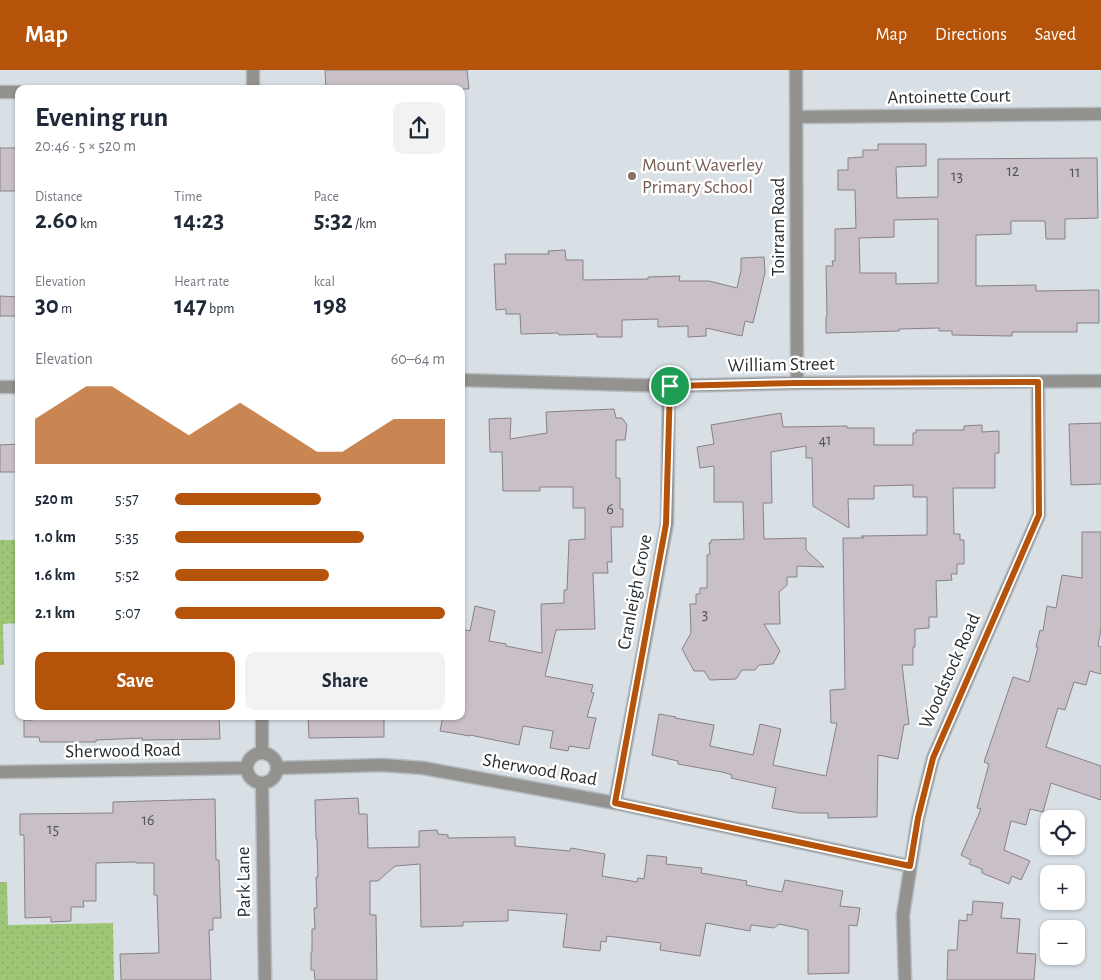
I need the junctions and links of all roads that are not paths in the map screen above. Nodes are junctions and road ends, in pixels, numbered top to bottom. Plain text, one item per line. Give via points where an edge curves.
1 (253, 70) edge
2 (796, 70) edge
3 (253, 85) edge
4 (0, 92) edge
5 (15, 92) edge
6 (1101, 114) edge
7 (797, 117) junction
8 (465, 380) edge
9 (1101, 381) edge
10 (1038, 382) junction
11 (797, 383) junction
12 (670, 386) junction
13 (0, 387) edge
14 (15, 387) edge
15 (262, 720) edge
16 (262, 752) junction
17 (246, 768) junction
18 (277, 768) junction
19 (0, 772) edge
20 (262, 784) junction
21 (615, 803) junction
22 (910, 866) junction
23 (265, 980) edge
24 (905, 980) edge

1 - 3 street
2 - 7 street, Toirram Road
4 - 5 street
6 - 7 street, Antoinette Court
7 - 11 street, Toirram Road
8 - 12 street, William Street
9 - 10 street, William Street
10 - 11 street, William Street
10 - 22 street, Woodstock Road via 1039,515 933,758
11 - 12 street, William Street
12 - 21 street, Cranleigh Grove via 666,524
13 - 14 street
15 - 16 street
16 - 17 street via 250,757
16 - 18 street via 273,757
17 - 19 street, Sherwood Road
17 - 20 street via 250,779
18 - 20 street via 273,779
18 - 21 street, Sherwood Road via 382,765 423,768
20 - 23 street, Park Lane
21 - 22 street, Sherwood Road
22 - 24 street, Woodstock Road via 903,915

